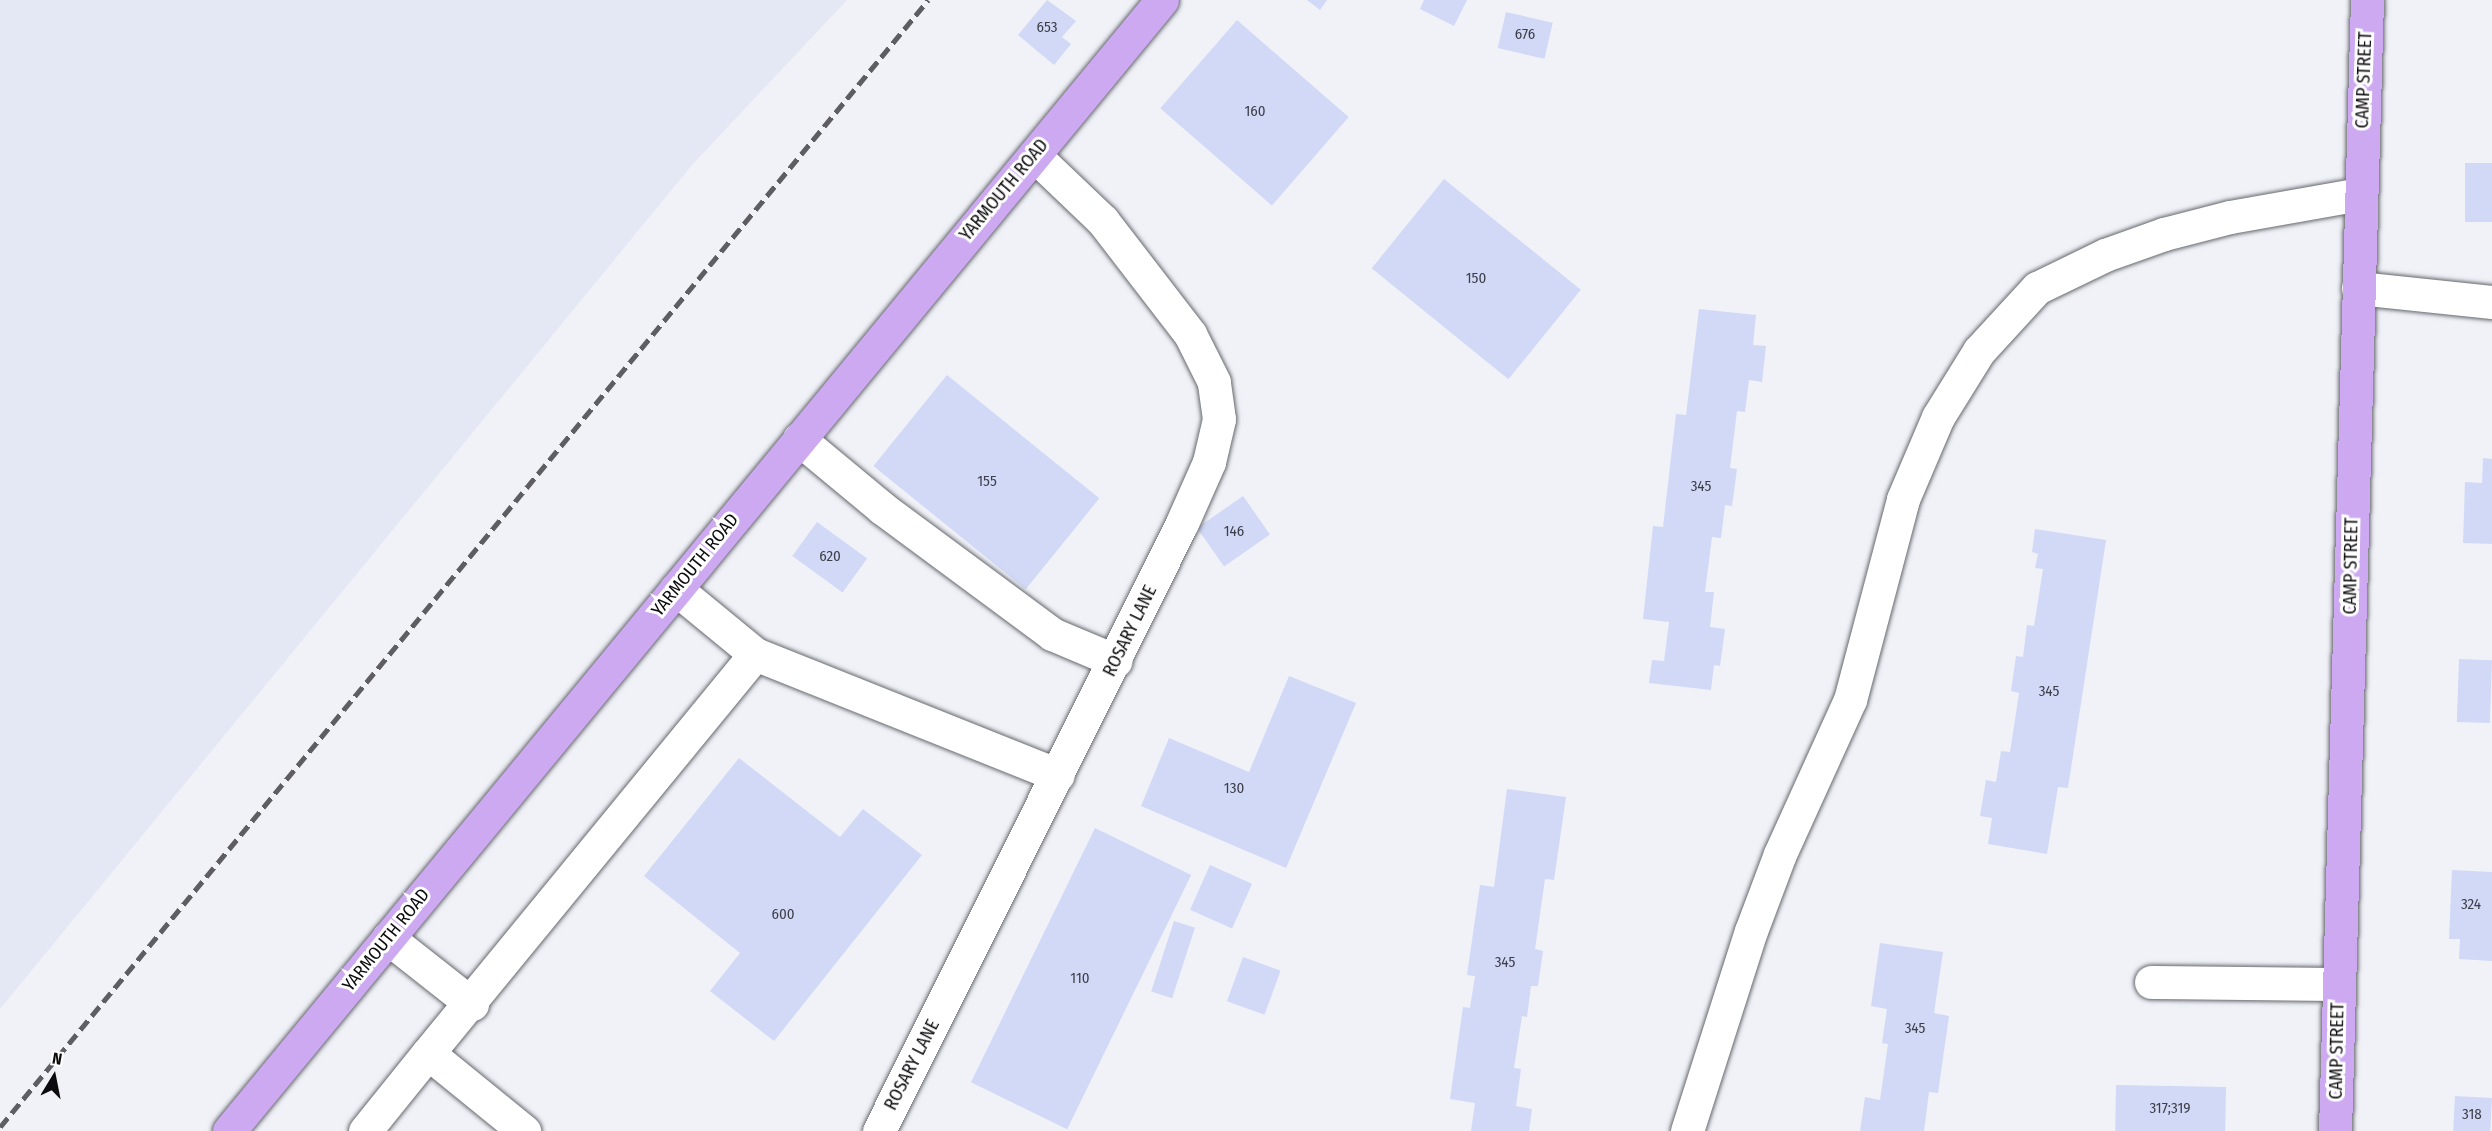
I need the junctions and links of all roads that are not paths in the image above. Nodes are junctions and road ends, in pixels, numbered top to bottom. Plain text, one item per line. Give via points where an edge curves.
1 (1162, 0) edge
2 (2367, 0) edge
3 (1034, 155) junction
4 (2360, 194) junction
5 (2358, 288) junction
6 (2492, 302) edge
7 (799, 440) junction
8 (676, 589) junction
9 (755, 654) junction
10 (1116, 661) junction
11 (1058, 776) junction
12 (388, 938) junction
13 (2151, 982) dead end
14 (2338, 984) junction
15 (472, 1004) junction
16 (428, 1053) junction
17 (888, 1128) edge
18 (229, 1131) edge
19 (365, 1131) edge
20 (524, 1131) edge
21 (1687, 1131) edge
22 (2335, 1131) edge

1 - 3 main road, YARMOUTH ROAD
2 - 4 main road, CAMP STREET
3 - 7 main road, YARMOUTH ROAD
3 - 10 street, ROSARY LANE via 1102,221 1190,334 1214,382 1219,419 1209,462
4 - 5 main road, CAMP STREET
4 - 21 street via 2230,217 2164,234 2106,255 2037,288 1979,351 1938,417 1902,499 1850,700 1764,898
5 - 6 street
5 - 14 main road, CAMP STREET
7 - 8 main road, YARMOUTH ROAD
7 - 10 street via 882,508 1052,634
8 - 9 street
8 - 12 main road, YARMOUTH ROAD
9 - 11 street
9 - 15 street
10 - 11 street, ROSARY LANE
11 - 17 street, ROSARY LANE
12 - 15 street
12 - 18 main road, YARMOUTH ROAD
13 - 14 street
14 - 22 main road, CAMP STREET
15 - 16 street
16 - 19 street
16 - 20 street

